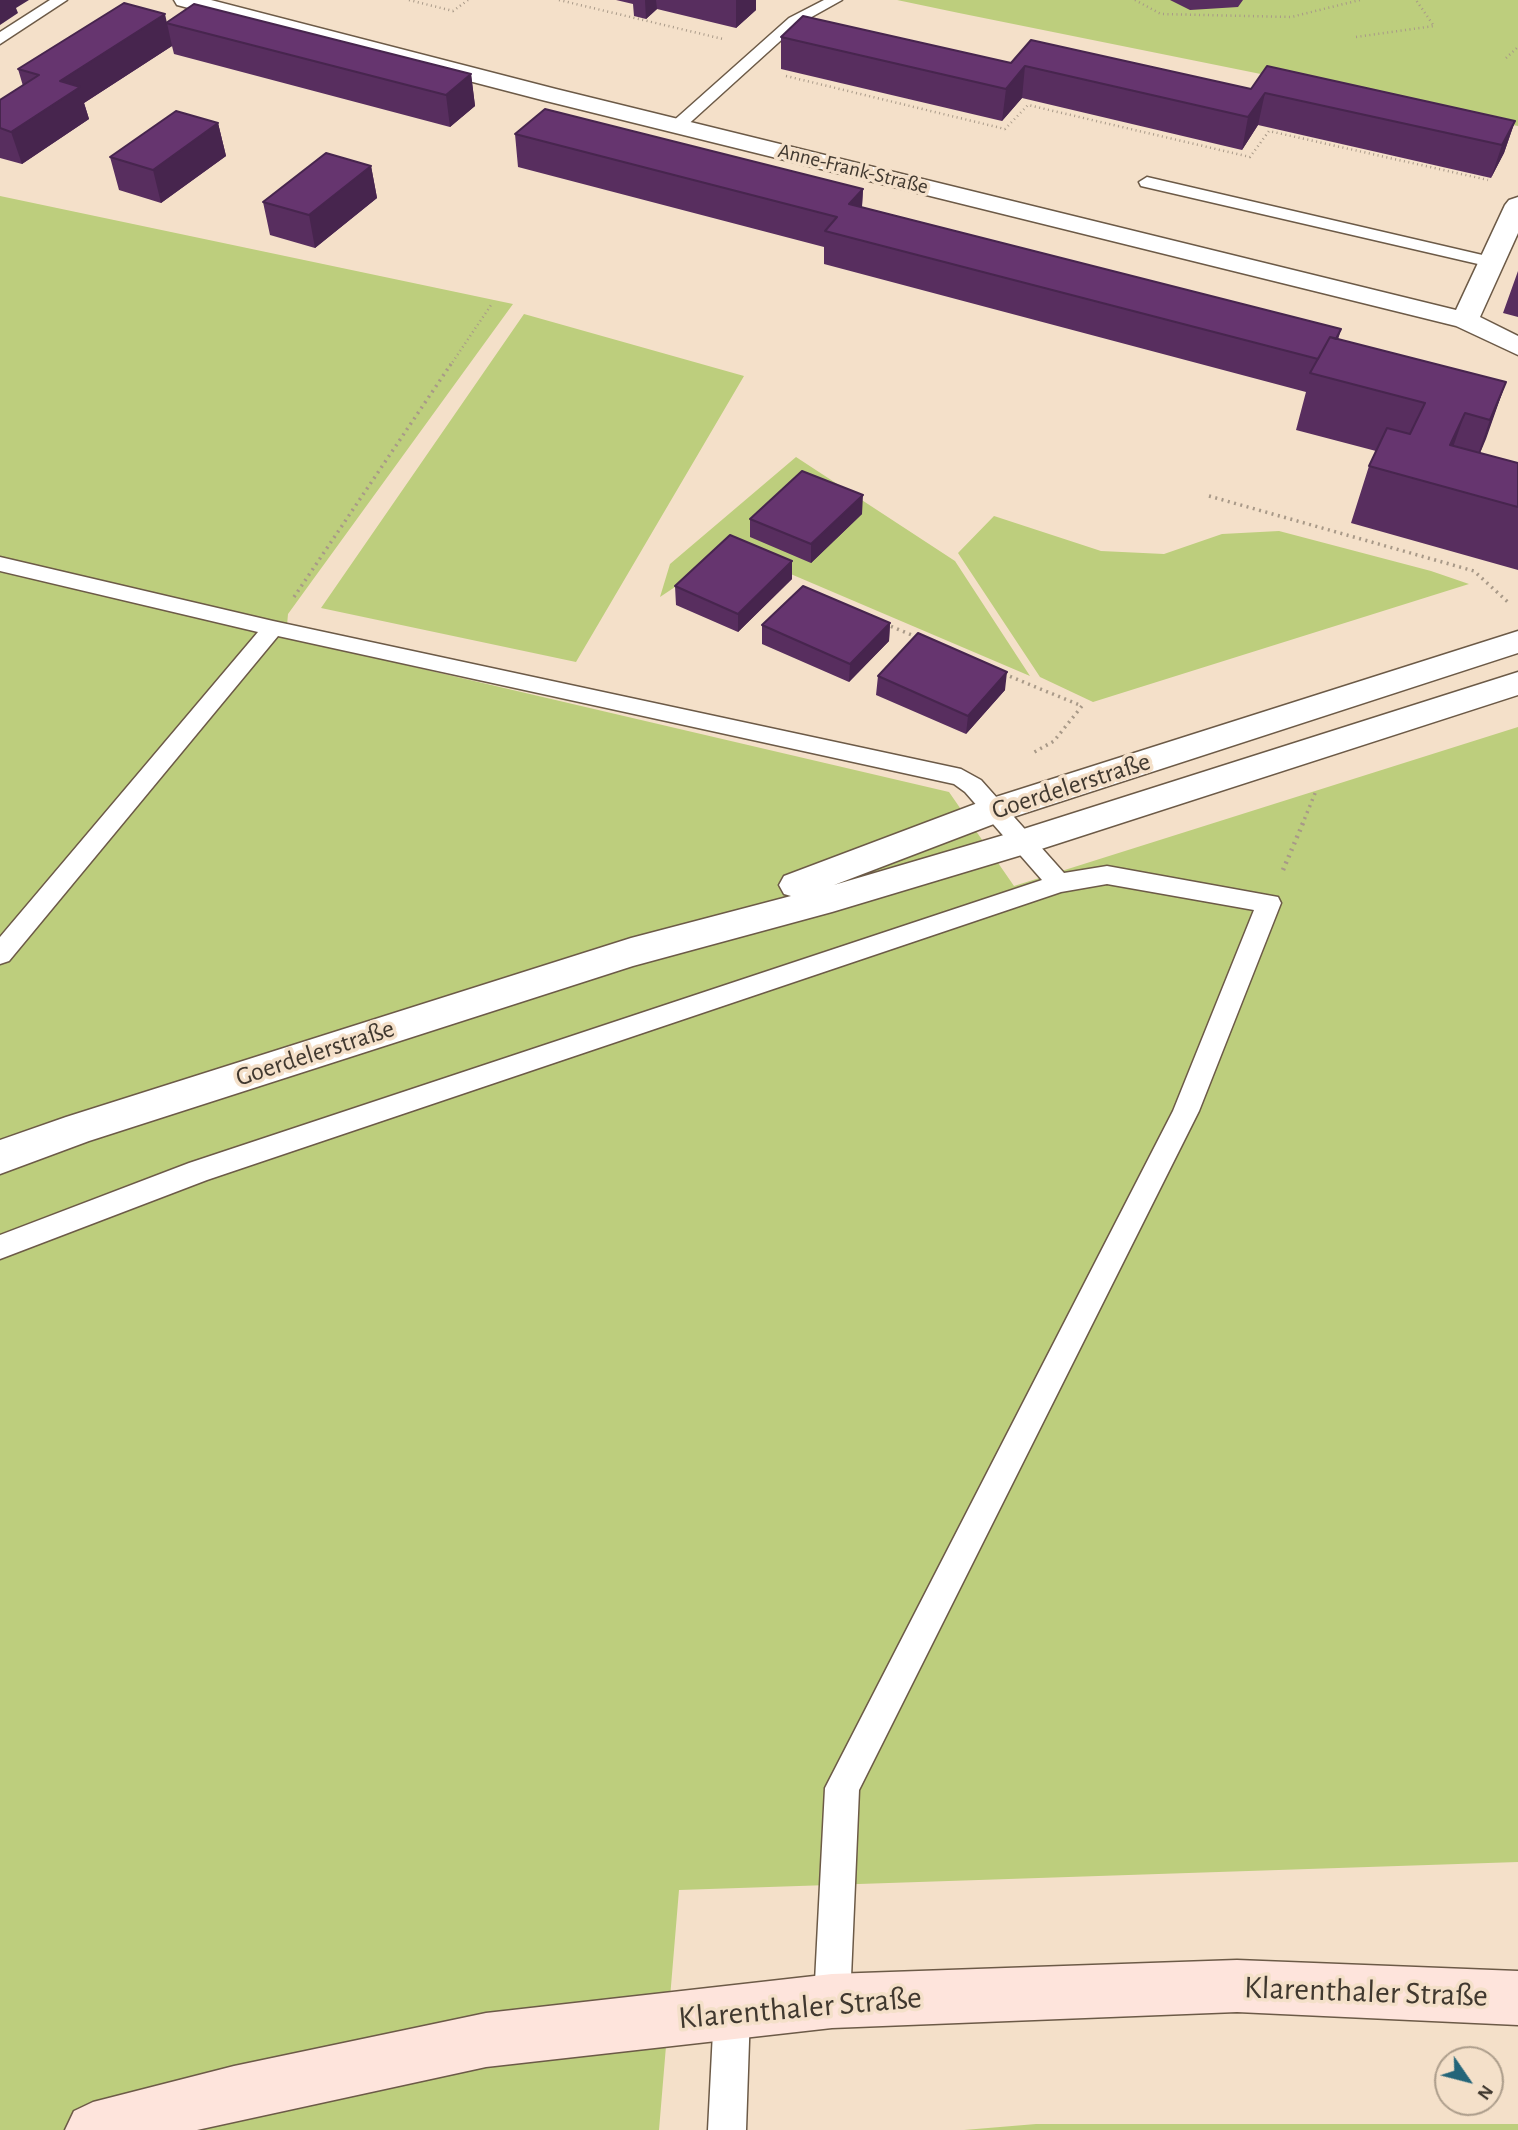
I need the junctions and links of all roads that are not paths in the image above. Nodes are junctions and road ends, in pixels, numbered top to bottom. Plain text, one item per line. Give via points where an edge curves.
1 (60, 0) edge
2 (185, 0) edge
3 (835, 0) edge
4 (0, 39) edge
5 (677, 126) junction
6 (1147, 182) dead end
7 (1518, 205) edge
8 (1491, 262) junction
9 (1465, 320) junction
10 (1518, 348) edge
11 (0, 564) edge
12 (273, 628) junction
13 (1518, 642) edge
14 (1518, 683) edge
15 (995, 810) junction
16 (1023, 842) junction
17 (1059, 883) junction
18 (631, 952) junction
19 (0, 954) edge
20 (0, 1157) edge
21 (0, 1247) edge
22 (1518, 1998) edge
23 (832, 2001) junction
24 (732, 2012) junction
25 (93, 2130) edge
26 (727, 2130) edge

1 - 4 lane
2 - 5 street, Anne-Frank-Straße
3 - 5 lane via 794,21
5 - 9 street, Anne-Frank-Straße
6 - 8 lane
7 - 8 street
8 - 9 street
9 - 10 street, Anne-Frank-Straße
11 - 12 lane
12 - 15 lane via 961,777
12 - 19 lane
13 - 15 street, Goerdelerstraße
14 - 16 street, Goerdelerstraße
15 - 16 lane
15 - 18 street, Goerdelerstraße
16 - 17 lane
16 - 18 street, Goerdelerstraße
17 - 21 lane via 199,1171
17 - 23 lane via 1107,876 1269,903 1186,1111 842,1788
18 - 20 street, Goerdelerstraße
22 - 23 main road, Klarenthaler Straße via 1237,1986
23 - 24 main road, Klarenthaler Straße
24 - 25 main road, Klarenthaler Straße via 486,2040 234,2093
24 - 26 lane

